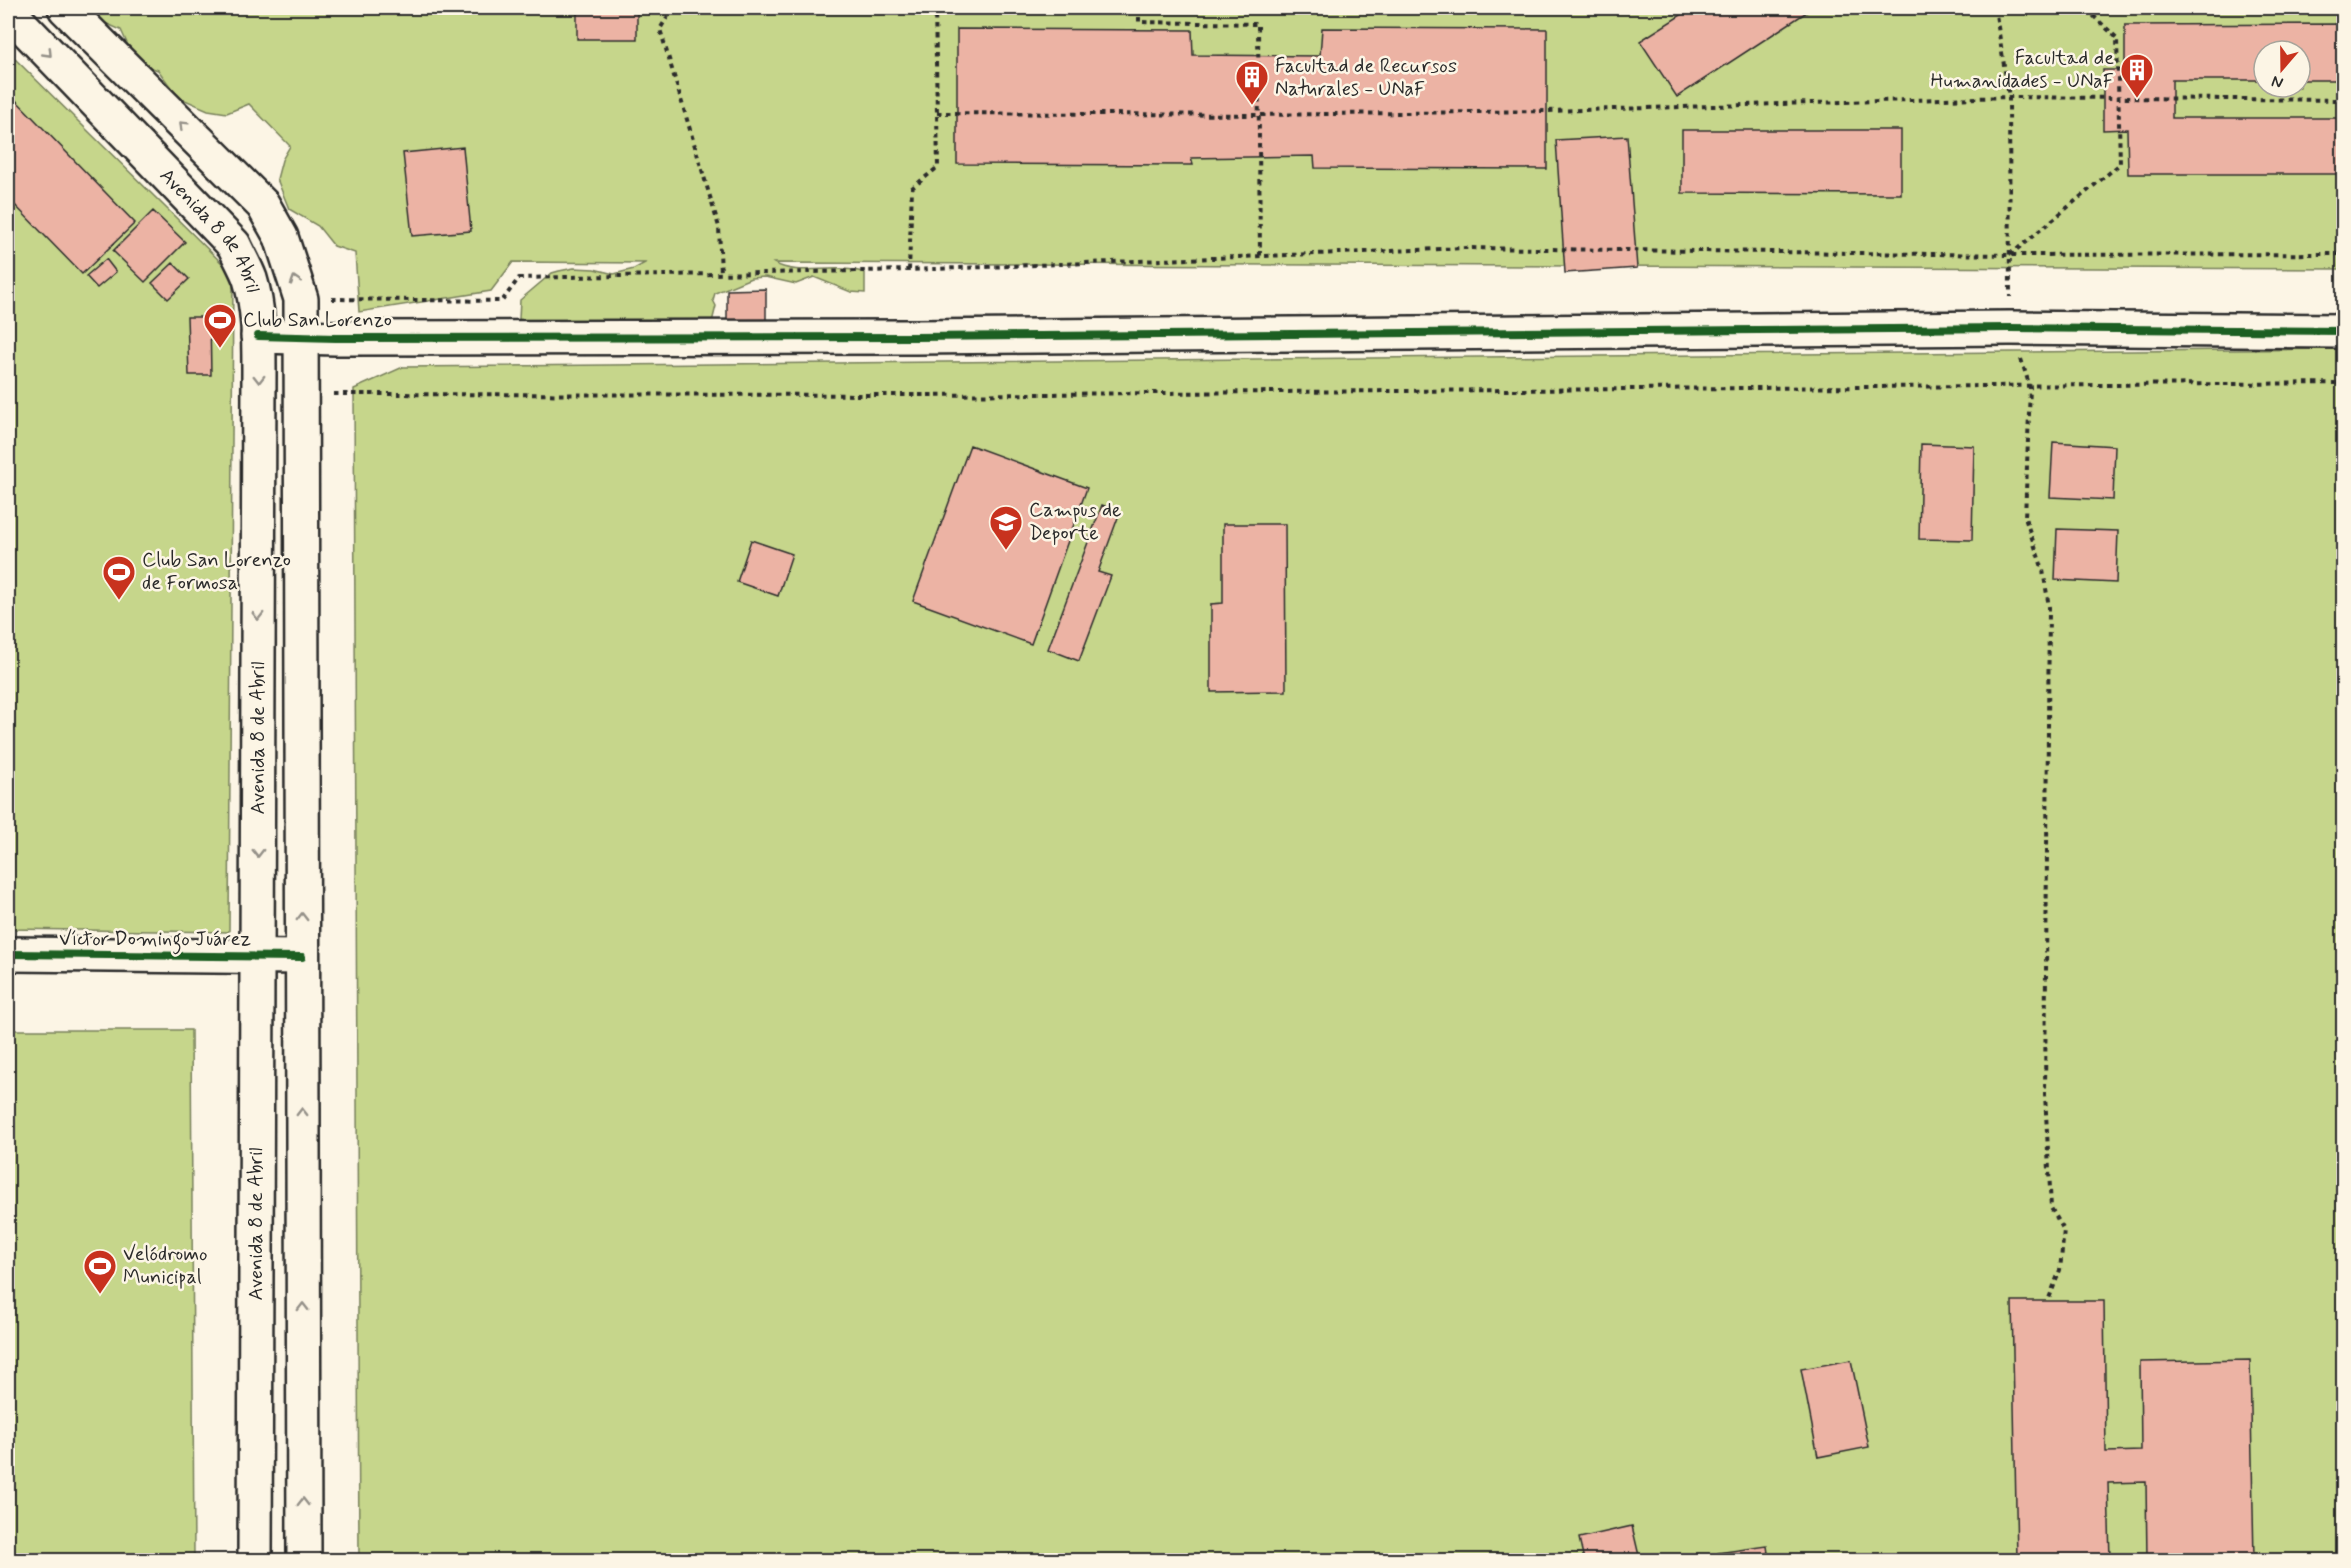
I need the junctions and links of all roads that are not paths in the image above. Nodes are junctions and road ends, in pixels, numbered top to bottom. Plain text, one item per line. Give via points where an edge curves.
1 (65, 8) edge
2 (8, 11) edge
3 (2343, 331) edge
4 (258, 336) junction
5 (301, 337) junction
6 (8, 954) edge
7 (257, 956) junction
8 (302, 957) junction
9 (255, 1560) edge
10 (304, 1560) edge

5 -> 1 main road via 301,299 281,237 264,205
2 -> 4 main road, Avenida 8 de Abril via 234,245 250,279
3 - 5 main road via 2010,328 916,337
4 - 5 main road
4 -> 7 main road, Avenida 8 de Abril
8 -> 5 main road
6 - 7 main road, Víctor Domingo Juárez
7 - 8 main road, Víctor Domingo Juárez
7 - 9 main road, Avenida 8 de Abril
10 -> 8 main road

